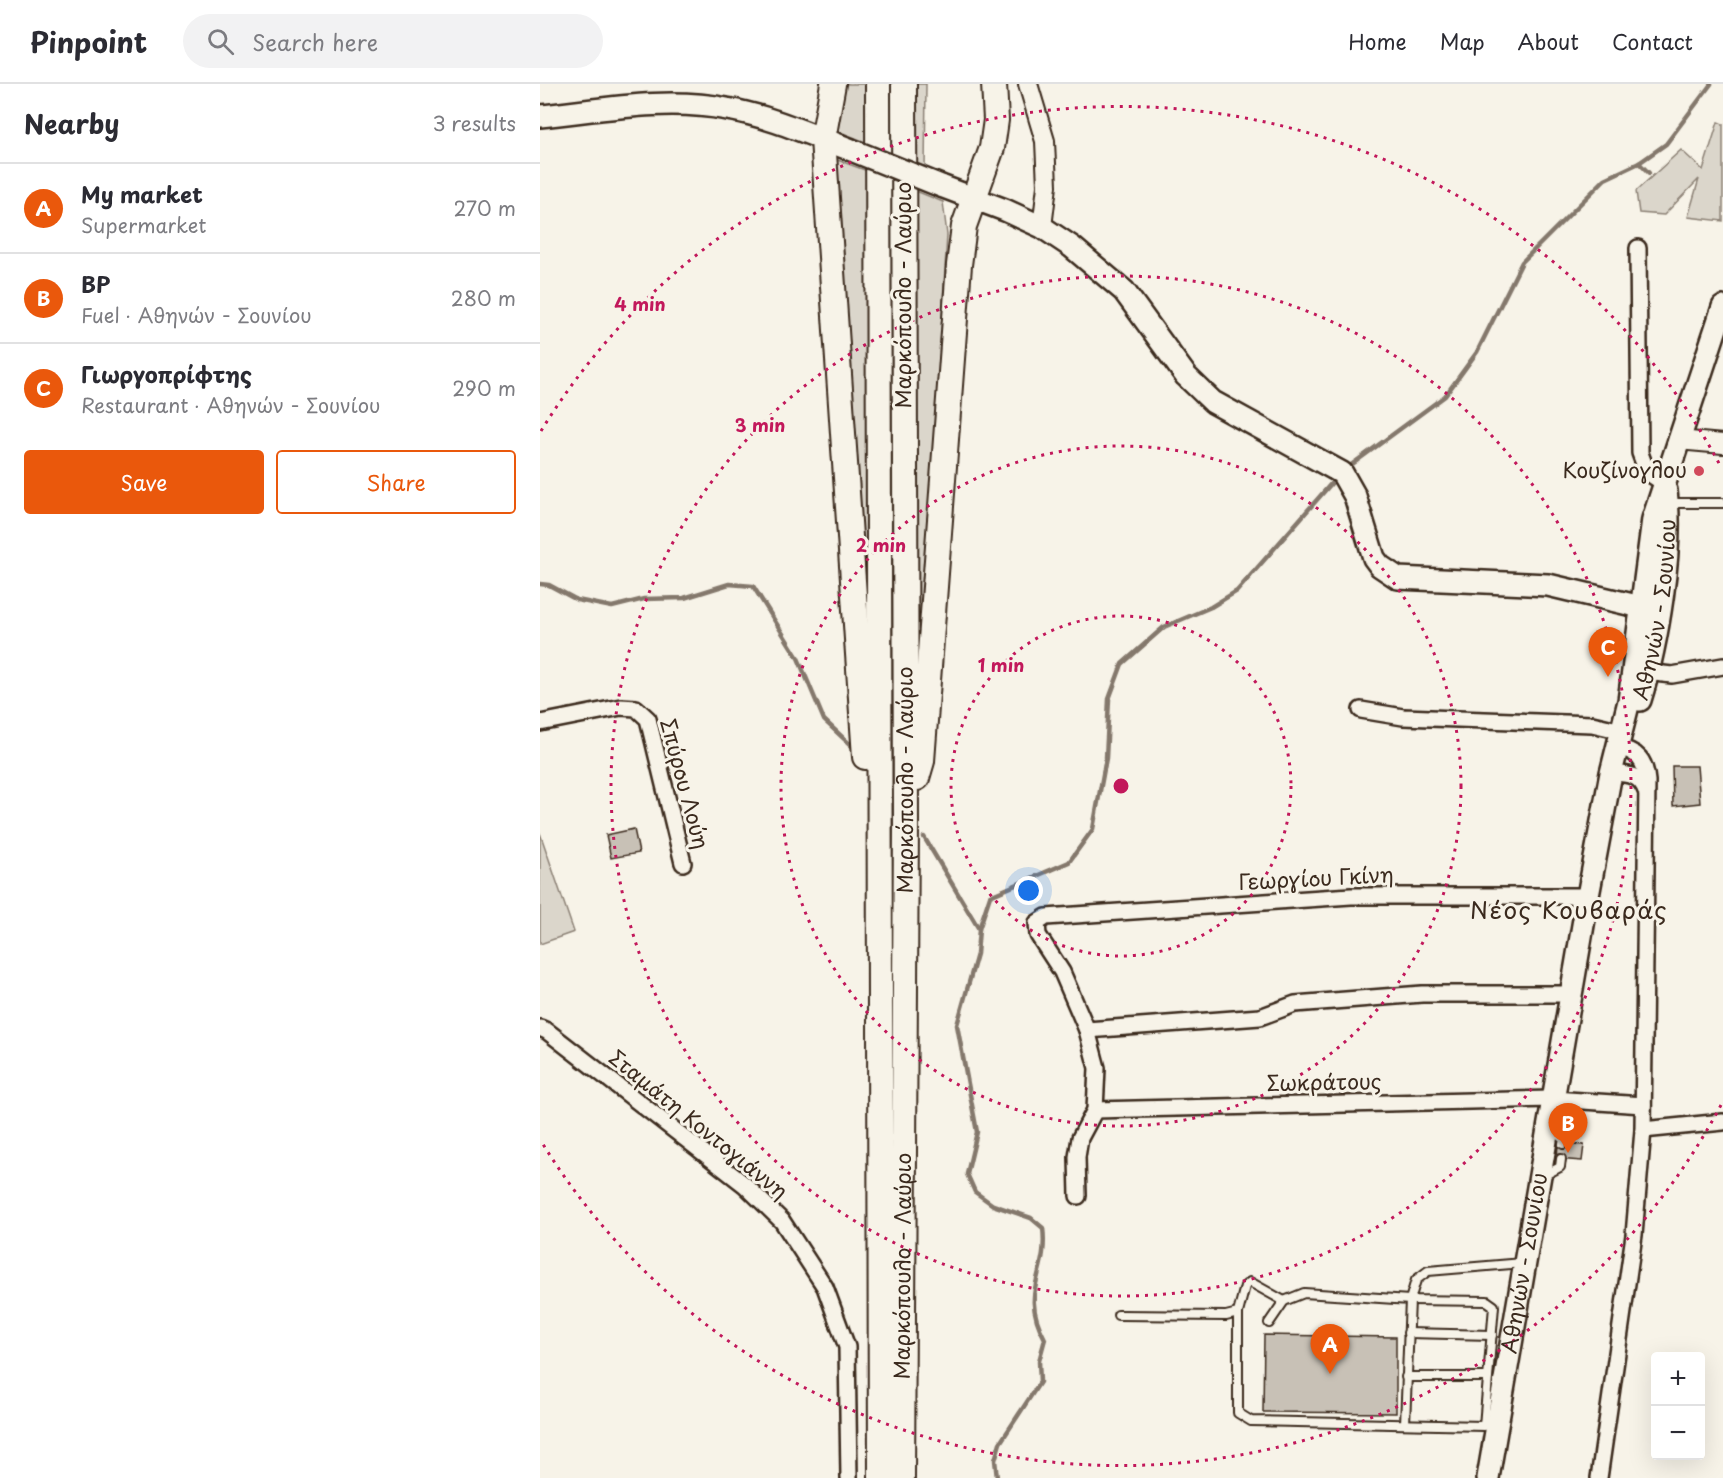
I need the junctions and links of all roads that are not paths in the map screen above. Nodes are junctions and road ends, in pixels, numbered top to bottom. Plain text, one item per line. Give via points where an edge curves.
1 (833, 84) edge
2 (878, 84) edge
3 (904, 84) edge
4 (994, 84) edge
5 (1028, 84) edge
6 (540, 116) edge
7 (823, 139) junction
8 (973, 198) junction
9 (1042, 228) junction
10 (1638, 248) dead end
11 (1723, 307) edge
12 (1678, 440) junction
13 (1723, 444) edge
14 (1666, 494) junction
15 (1723, 503) edge
16 (1649, 609) junction
17 (1723, 666) edge
18 (1641, 672) junction
19 (1361, 710) dead end
20 (540, 723) edge
21 (1620, 740) junction
22 (1611, 773) junction
23 (1646, 791) junction
24 (906, 825) junction
25 (683, 863) dead end
26 (880, 889) junction
27 (1588, 896) junction
28 (1571, 994) junction
29 (540, 1028) edge
30 (1087, 1030) junction
31 (1553, 1099) junction
32 (1643, 1105) junction
33 (1095, 1110) junction
34 (1723, 1122) edge
35 (1548, 1125) junction
36 (1643, 1130) junction
37 (1563, 1144) dead end
38 (1561, 1159) dead end
39 (1539, 1178) junction
40 (1078, 1197) dead end
41 (1523, 1263) junction
42 (1410, 1300) junction
43 (1284, 1301) junction
44 (1238, 1312) junction
45 (1118, 1315) dead end
46 (1269, 1323) dead end
47 (1408, 1333) junction
48 (1492, 1335) junction
49 (1500, 1353) junction
50 (1406, 1377) junction
51 (1488, 1377) junction
52 (1495, 1394) junction
53 (1405, 1424) junction
54 (849, 1478) edge
55 (881, 1478) edge
56 (902, 1478) edge
57 (1488, 1478) edge
58 (1599, 1478) edge

1 - 7 highway
2 - 26 highway, Μαρκόπουλο - Λαύριο
3 - 24 highway, Μαρκόπουλο - Λαύριο
4 - 8 highway via 996,120 992,148
5 - 9 street via 1045,141 1047,186
6 - 7 main road via 657,105 705,106 756,115
7 - 8 main road, bridge
7 - 26 highway via 871,861
8 - 9 main road
8 - 24 highway via 964,226 959,265 922,761
9 - 16 main road via 1072,247 1124,291 1186,376 1213,402 1331,465 1348,481 1380,567 1398,578 1548,585
10 - 14 street via 1640,453 1647,472
11 - 12 main road, Αθηνών - Σουνίου via 1713,351
12 - 13 street
12 - 14 main road, Αθηνών - Σουνίου
14 - 15 lane
14 - 16 main road, Αθηνών - Σουνίου via 1653,519
16 - 18 main road, Αθηνών - Σουνίου
17 - 18 street via 1688,674
18 - 21 main road, Αθηνών - Σουνίου via 1640,700
19 - 21 street via 1403,717 1604,725
20 - 25 street, Σπύρου Λούη via 621,706 636,708 648,719
21 - 22 main road, Αθηνών - Σουνίου
21 - 23 street via 1640,758 1646,772
22 - 23 street via 1634,775
22 - 27 main road, Αθηνών - Σουνίου
23 - 32 street
24 - 56 highway, Μαρκόπουλο - Λαύριο
26 - 55 highway, Μαρκόπουλο - Λαύριο
27 - 28 main road, Αθηνών - Σουνίου
27 - 30 street, Γεωργίου Γκίνη via 1351,896 1046,916 1037,923 1038,935 1062,972
28 - 30 street via 1422,994 1294,1004 1260,1017
28 - 31 main road, Αθηνών - Σουνίου
29 - 54 street, Σταμάτη Κοντογιάννη via 745,1185 782,1221 825,1287 846,1347
30 - 33 street via 1097,1068
31 - 32 street, Σωκράτους
31 - 33 street, Σωκράτους
31 - 35 main road, Αθηνών - Σουνίου
32 - 36 street
33 - 40 street via 1080,1138
34 - 36 street
35 - 37 lane via 1564,1140
35 - 39 main road, Αθηνών - Σουνίου
36 - 58 street via 1634,1235
38 - 39 lane via 1560,1167
39 - 41 main road, Αθηνών - Σουνίου
41 - 42 lane via 1428,1271 1416,1280
41 - 49 main road, Αθηνών - Σουνίου
42 - 43 lane via 1304,1293
42 - 47 lane
42 - 48 lane via 1487,1301 1494,1306
43 - 44 lane via 1250,1282 1245,1286
43 - 46 lane
44 - 45 lane via 1226,1316
44 - 53 lane via 1238,1413 1251,1421
47 - 48 lane
47 - 50 lane
48 - 49 lane
49 - 51 lane
49 - 52 main road, Αθηνών - Σουνίου
50 - 51 lane
50 - 53 lane
51 - 52 lane
52 - 53 lane via 1484,1426
52 - 57 main road, Αθηνών - Σουνίου

